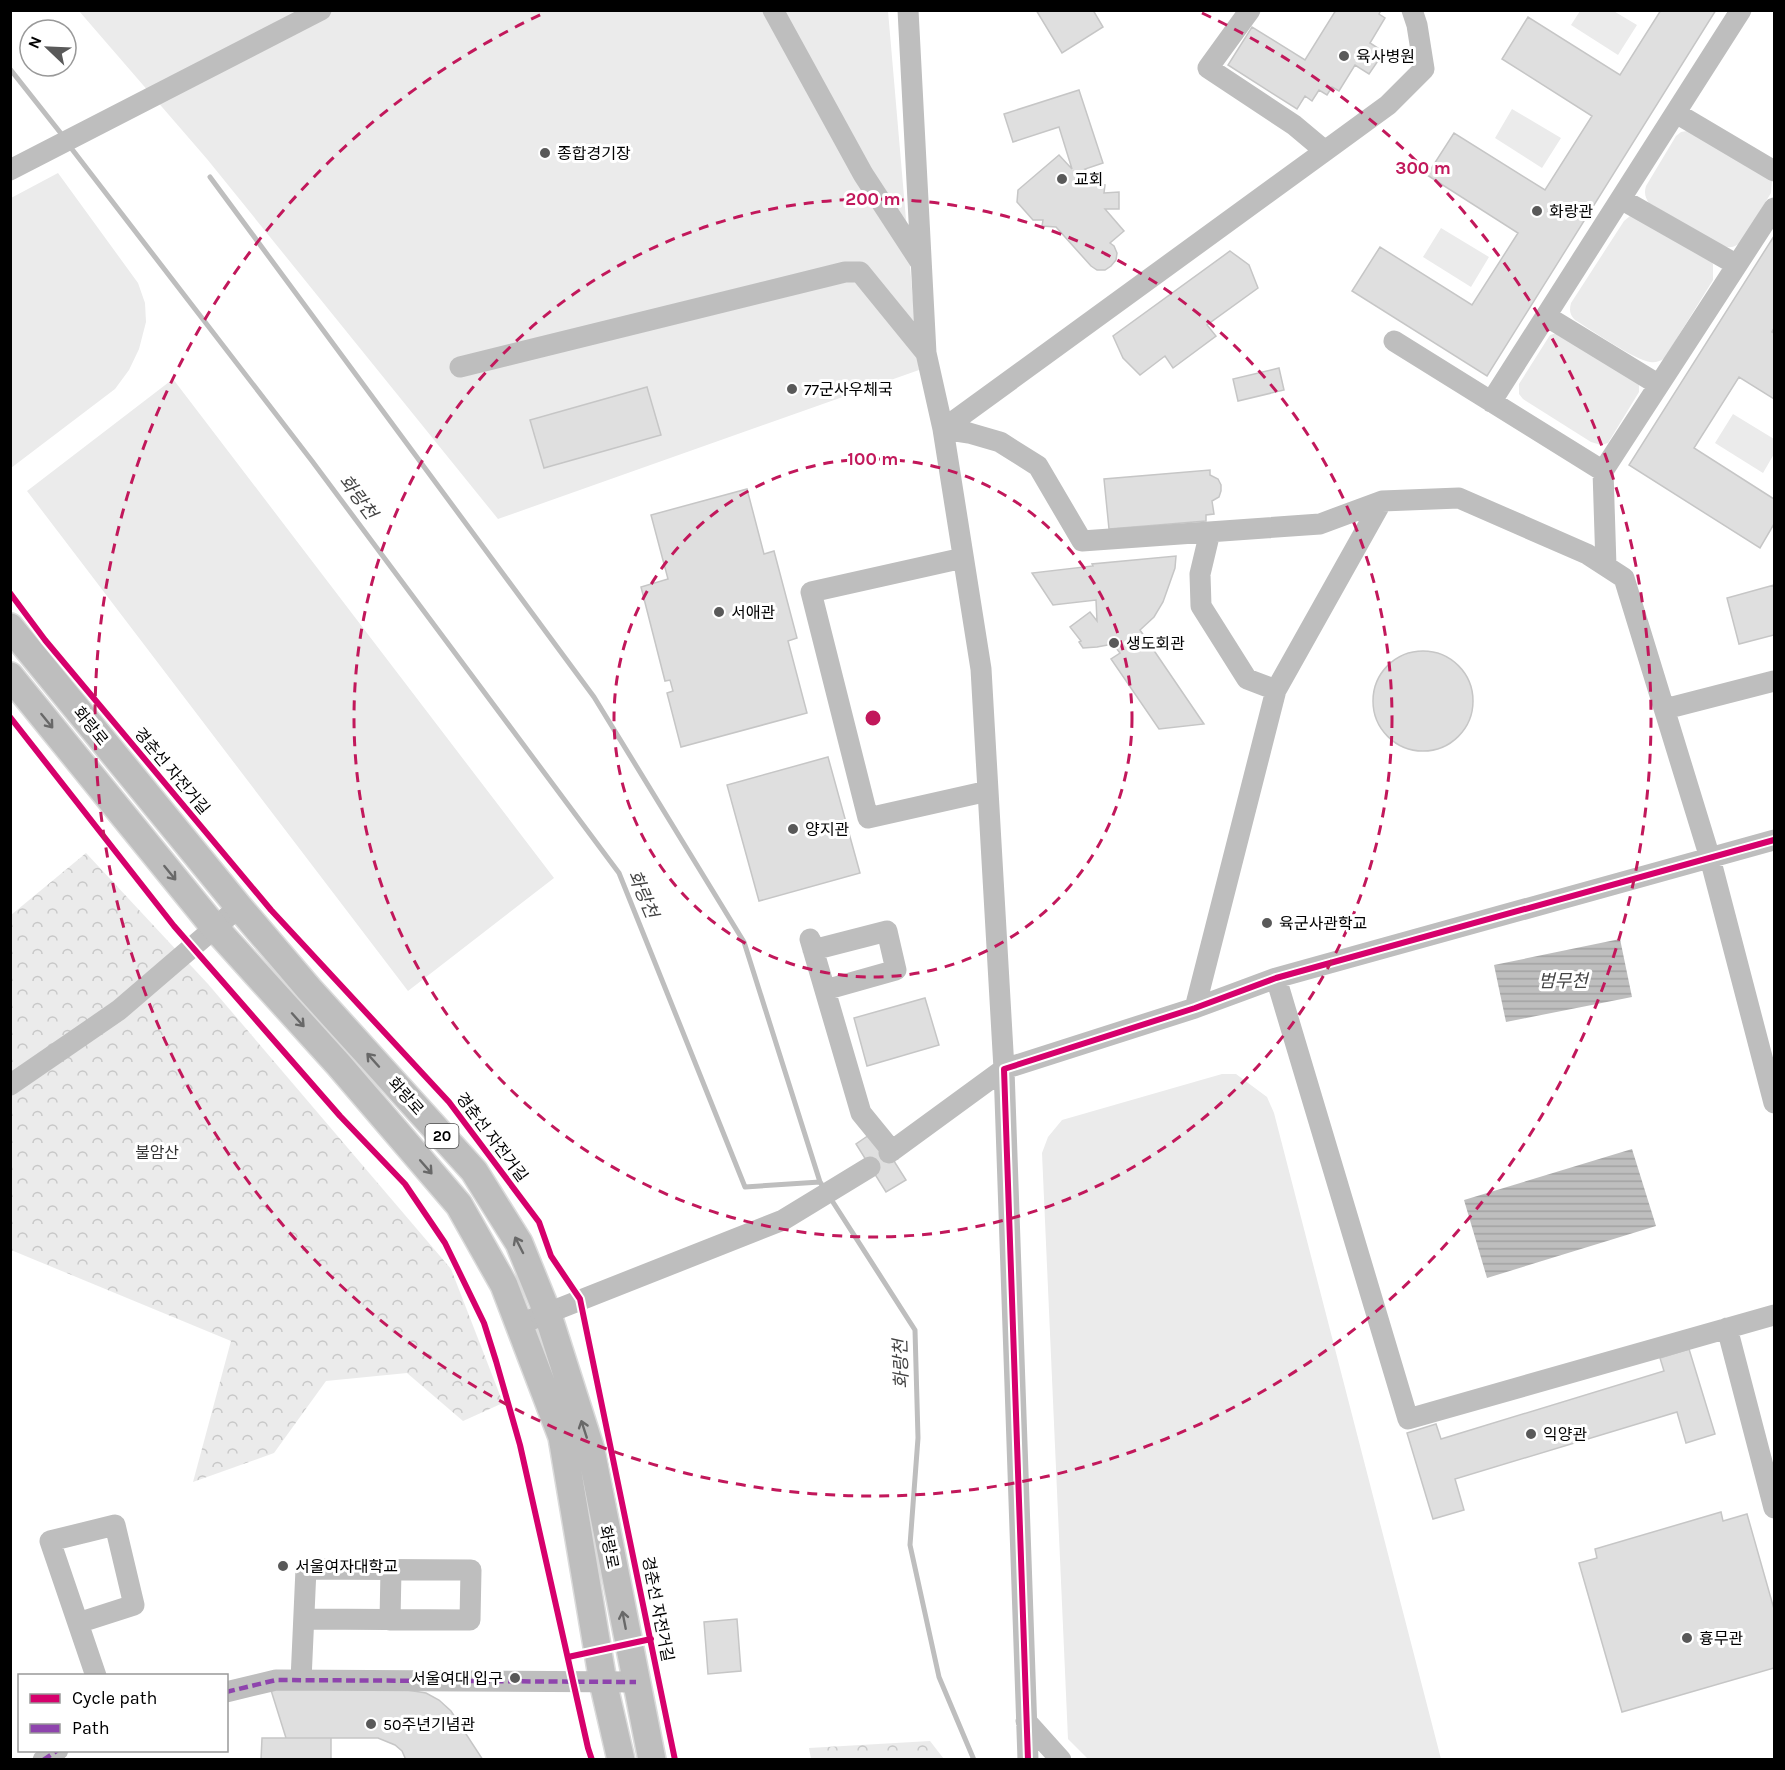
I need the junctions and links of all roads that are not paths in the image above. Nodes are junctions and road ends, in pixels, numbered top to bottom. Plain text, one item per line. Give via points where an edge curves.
1 (321, 10) edge
2 (772, 10) edge
3 (908, 10) edge
4 (1250, 10) edge
5 (1412, 10) edge
6 (1741, 10) edge
7 (1676, 112) junction
8 (1325, 151) junction
9 (10, 170) edge
10 (1774, 171) edge
11 (1621, 199) junction
12 (1774, 208) edge
13 (921, 263) junction
14 (1737, 265) junction
15 (1546, 316) junction
16 (1394, 341) dead end
17 (926, 353) junction
18 (460, 367) dead end
19 (1659, 385) junction
20 (1491, 402) junction
21 (943, 429) junction
22 (1603, 471) junction
23 (1382, 501) junction
24 (1210, 532) junction
25 (963, 558) junction
26 (1606, 566) junction
27 (10, 627) edge
28 (10, 676) edge
29 (1774, 681) edge
30 (1276, 690) junction
31 (1665, 709) junction
32 (988, 791) junction
33 (1774, 840) edge
34 (1710, 858) junction
35 (239, 907) junction
36 (215, 928) junction
37 (1276, 978) junction
38 (825, 990) junction
39 (1195, 1008) junction
40 (1004, 1069) junction
41 (10, 1085) edge
42 (1774, 1103) edge
43 (869, 1168) dead end
44 (546, 1312) junction
45 (1774, 1315) edge
46 (520, 1323) junction
47 (1727, 1328) junction
48 (1774, 1508) edge
49 (391, 1570) junction
50 (303, 1619) junction
51 (390, 1620) junction
52 (78, 1623) junction
53 (95, 1674) edge
54 (301, 1680) junction
55 (603, 1682) junction
56 (636, 1682) junction
57 (228, 1692) edge
58 (1026, 1721) junction
59 (621, 1760) edge
60 (652, 1760) edge
61 (1028, 1760) edge
62 (1062, 1760) edge

1 - 9 street
2 - 13 street via 864,174
3 - 13 street
4 - 8 street via 1208,68 1294,125
5 - 8 street via 1424,69 1388,105
6 - 7 street
7 - 10 street
7 - 11 street
8 - 21 street
11 - 14 street
11 - 15 street
12 - 14 street
13 - 17 street
14 - 19 street
15 - 19 street
15 - 20 street
16 - 20 street
17 - 18 street via 860,272 845,272
17 - 21 street
19 - 22 street
20 - 22 street
21 - 24 street via 1000,442 1038,466 1082,541
21 - 25 street
22 - 26 street
23 - 24 street via 1320,524
23 - 26 street via 1459,498
23 - 30 street
24 - 30 street via 1200,574 1201,606 1247,679
25 - 32 street via 981,669
25 - 32 street via 811,592 868,818
26 - 31 street via 1624,578
27 - 35 main road, 화랑로 / 20
28 -> 36 main road, 화랑로 / 20
29 - 31 street
30 - 39 street
31 - 34 street
32 - 40 street
33 - 34 street
34 - 37 street
34 - 42 street
35 - 36 street
44 -> 35 main road, 화랑로 / 20 via 519,1243 474,1171
36 - 41 street via 119,1010
36 -> 46 main road, 화랑로 / 20 via 459,1205 504,1285
37 - 39 street
37 - 47 street via 1408,1419
38 - 38 street via 812,945 887,931 896,970
38 - 40 street via 861,1113 891,1152
39 - 40 street
40 - 58 street
43 - 44 street via 783,1220
44 - 46 street
56 -> 44 main road, 화랑로 / 20 via 591,1450
45 - 47 street
46 - 55 main road, 화랑로 / 20 via 562,1437
47 - 48 street
49 - 50 street via 306,1569
49 - 51 street
49 - 51 street via 471,1570 470,1620
50 - 51 street
50 - 54 street
52 - 52 street via 50,1541 115,1526 134,1605
52 - 53 street
54 - 55 street
54 - 57 street via 276,1680
55 - 56 street
55 - 59 main road, 화랑로 / 20
56 - 60 main road, 화랑로 / 20
58 - 61 street
58 - 62 street

